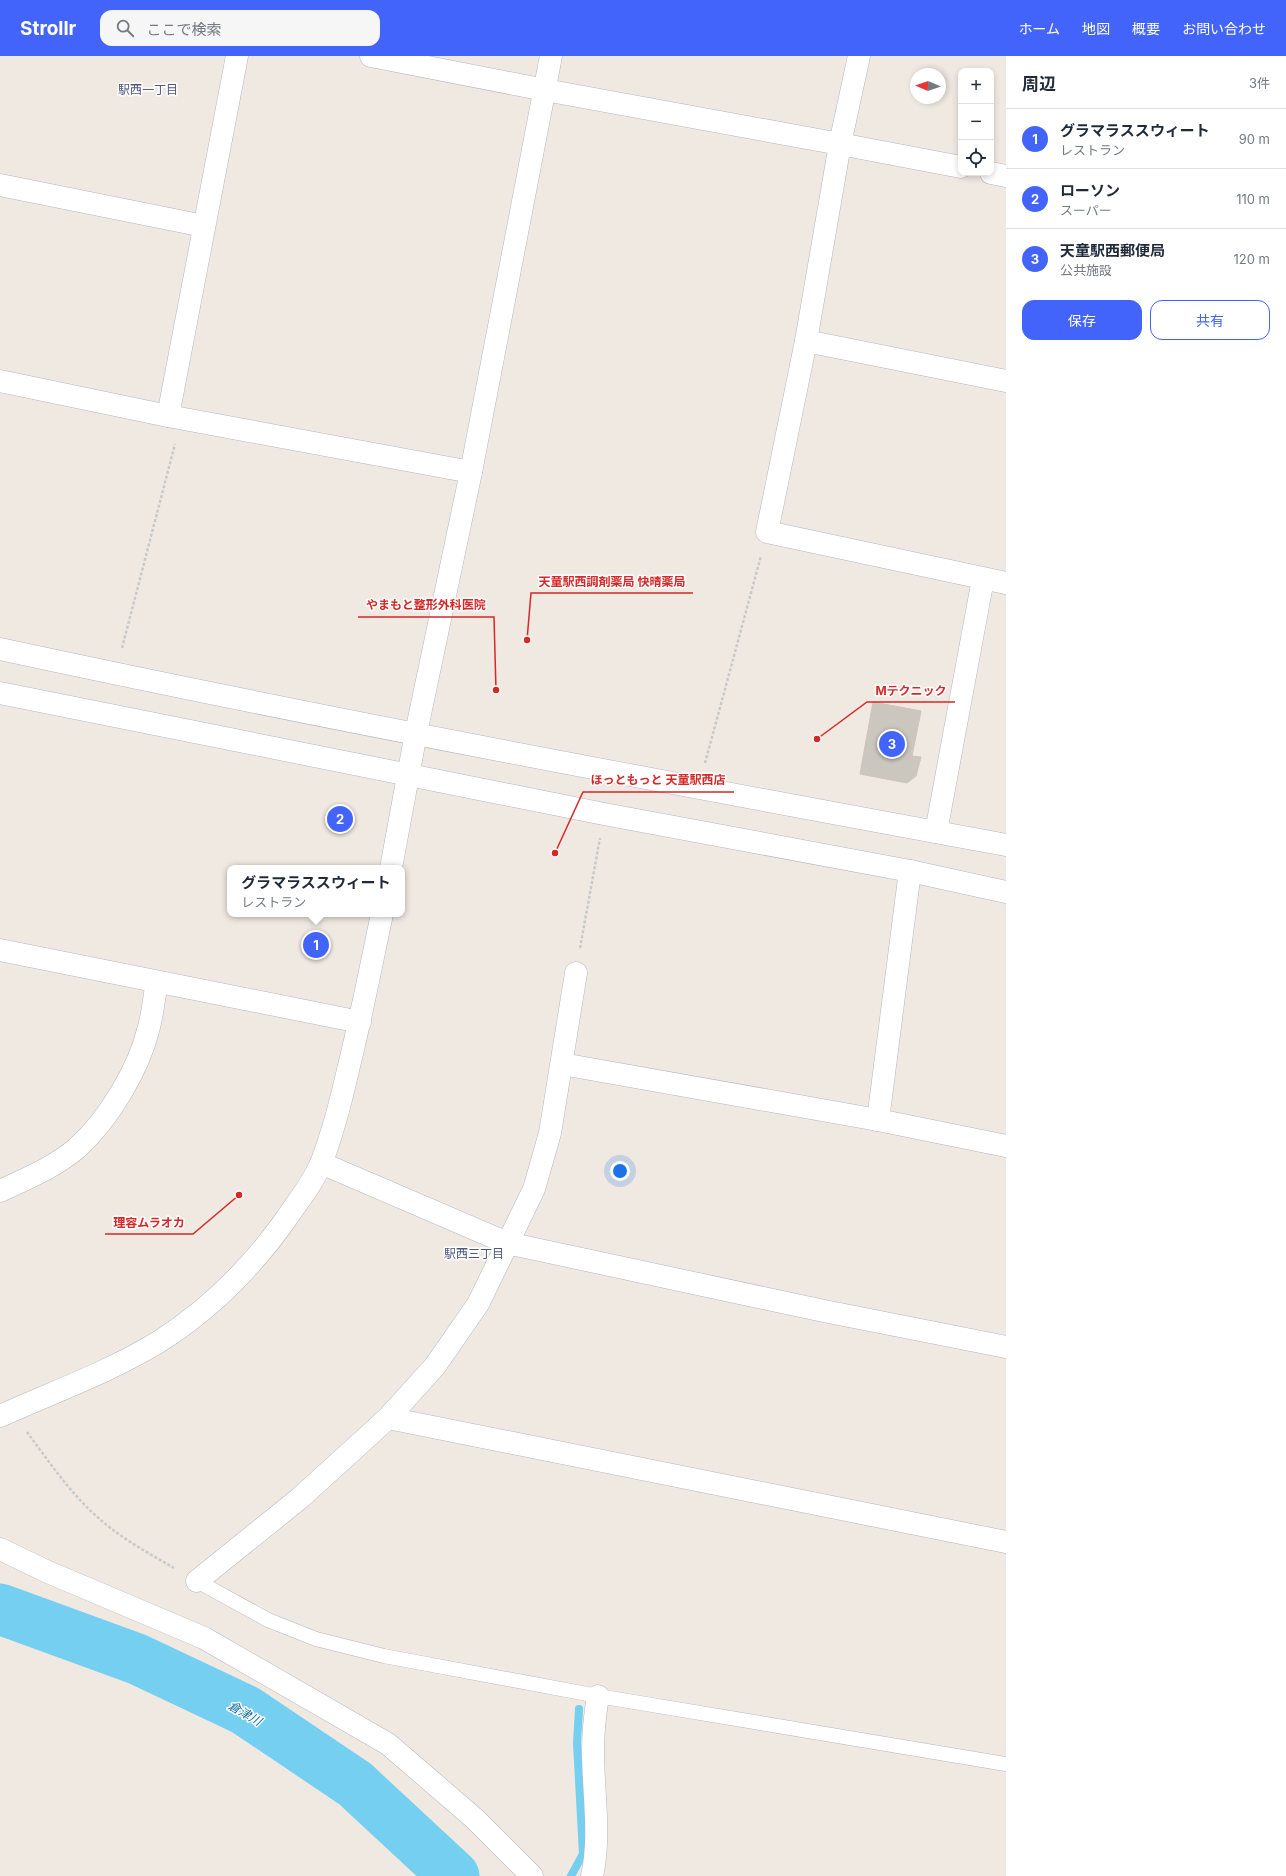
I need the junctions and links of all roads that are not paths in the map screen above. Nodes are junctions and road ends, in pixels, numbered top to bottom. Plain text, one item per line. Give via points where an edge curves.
1 (237, 56) edge
2 (371, 56) edge
3 (551, 56) edge
4 (859, 56) edge
5 (545, 90) junction
6 (840, 144) junction
7 (958, 166) edge
8 (994, 174) edge
9 (1006, 176) edge
10 (0, 185) edge
11 (204, 226) junction
12 (806, 341) junction
13 (0, 381) edge
14 (1006, 382) edge
15 (175, 417) junction
16 (471, 472) junction
17 (983, 579) junction
18 (1006, 583) edge
19 (0, 649) edge
20 (0, 693) edge
21 (416, 734) junction
22 (409, 775) junction
23 (936, 832) junction
24 (1006, 845) edge
25 (392, 865) edge
26 (910, 871) junction
27 (1006, 892) edge
28 (381, 917) edge
29 (0, 950) edge
30 (576, 972) road end
31 (157, 982) junction
32 (360, 1022) junction
33 (562, 1064) junction
34 (878, 1120) junction
35 (1006, 1146) edge
36 (321, 1163) junction
37 (0, 1191) edge
38 (506, 1242) junction
39 (1006, 1347) edge
40 (5, 1414) edge
41 (388, 1418) junction
42 (1006, 1542) edge
43 (0, 1549) edge
44 (197, 1581) joint
45 (598, 1696) junction
46 (1006, 1764) edge
47 (532, 1876) edge
48 (592, 1876) edge

1 - 11 street
2 - 5 street
3 - 5 street
4 - 6 street
5 - 6 street
5 - 16 street
6 - 7 street
6 - 12 street
8 - 9 street
10 - 11 street
11 - 15 street
12 - 14 street
12 - 17 street via 768,532
13 - 15 street
15 - 16 street
16 - 21 street
17 - 18 street
17 - 23 street
19 - 21 street
20 - 22 street
21 - 22 street
21 - 23 street
22 - 25 street
22 - 26 street
23 - 24 street
26 - 27 street
26 - 34 street
28 - 32 street
29 - 31 street
30 - 33 street
31 - 32 street
31 - 37 street via 149,1028 135,1065 119,1098 99,1126 76,1149 43,1171
32 - 36 street via 339,1111
33 - 34 street
33 - 38 street via 550,1133 534,1189
34 - 35 street
36 - 38 street
36 - 40 street via 299,1200 257,1258 229,1287 195,1315 160,1341 123,1361
38 - 39 street via 824,1311
38 - 41 street via 473,1310 435,1366
41 - 42 street
41 - 44 street via 300,1498
43 - 47 street via 204,1638 388,1744 475,1819
44 - 45 lane via 268,1620 316,1639 384,1656
45 - 46 lane
45 - 48 street via 593,1751 596,1834

